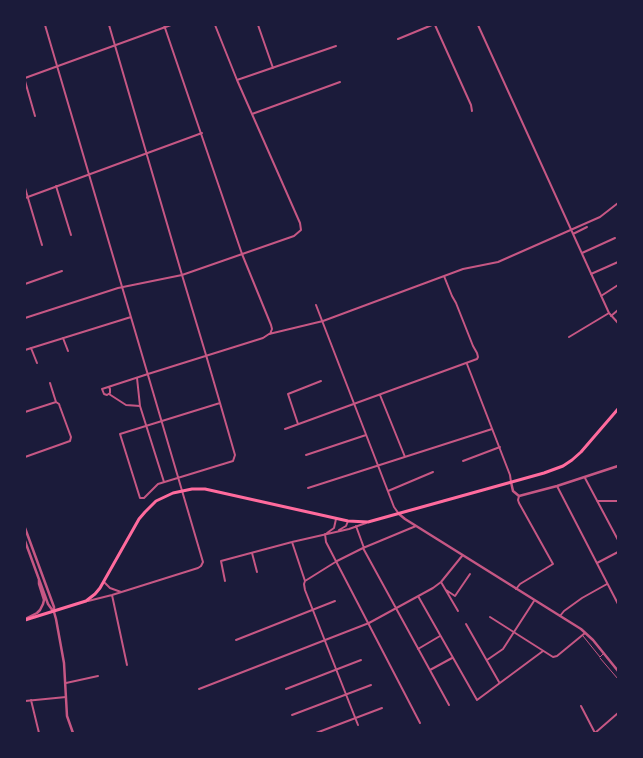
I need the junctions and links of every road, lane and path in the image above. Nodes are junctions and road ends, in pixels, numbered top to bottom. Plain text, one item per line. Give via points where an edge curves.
1 (45, 25) edge
2 (108, 25) edge
3 (171, 25) edge
4 (215, 25) edge
5 (258, 25) edge
6 (433, 25) edge
7 (478, 25) edge
8 (165, 26) edge
9 (398, 39) dead end
10 (115, 46) junction
11 (336, 46) dead end
12 (57, 66) junction
13 (273, 68) junction
14 (25, 78) edge
15 (237, 80) junction
16 (25, 81) edge
17 (340, 82) dead end
18 (472, 111) dead end
19 (252, 114) junction
20 (35, 116) dead end
21 (202, 133) junction
22 (146, 153) junction
23 (89, 174) junction
24 (56, 186) junction
25 (25, 188) edge
26 (26, 198) edge
27 (618, 203) edge
28 (587, 228) dead end
29 (572, 230) junction
30 (573, 234) junction
31 (71, 235) dead end
32 (615, 238) dead end
33 (42, 245) dead end
34 (582, 253) junction
35 (242, 254) junction
36 (618, 262) edge
37 (62, 271) dead end
38 (591, 274) junction
39 (182, 275) junction
40 (443, 276) junction
41 (25, 284) edge
42 (618, 285) edge
43 (122, 287) junction
44 (601, 296) junction
45 (316, 304) dead end
46 (618, 310) edge
47 (610, 315) junction
48 (131, 317) junction
49 (25, 318) edge
50 (323, 321) junction
51 (618, 323) edge
52 (269, 334) junction
53 (569, 337) dead end
54 (63, 338) junction
55 (31, 348) junction
56 (25, 350) edge
57 (68, 351) dead end
58 (206, 355) junction
59 (37, 363) dead end
60 (467, 364) junction
61 (148, 374) junction
62 (137, 378) junction
63 (321, 381) dead end
64 (50, 383) dead end
65 (109, 387) junction
66 (109, 394) junction
67 (380, 395) junction
68 (56, 402) junction
69 (220, 403) junction
70 (354, 404) junction
71 (140, 406) junction
72 (618, 408) edge
73 (25, 412) edge
74 (162, 420) junction
75 (298, 424) junction
76 (146, 425) junction
77 (285, 429) dead end
78 (492, 429) junction
79 (366, 435) junction
80 (500, 447) junction
81 (306, 455) dead end
82 (25, 457) edge
83 (405, 457) junction
84 (463, 461) dead end
85 (378, 466) junction
86 (618, 466) edge
87 (433, 472) dead end
88 (585, 477) junction
89 (179, 478) junction
90 (164, 482) junction
91 (511, 482) junction
92 (557, 486) junction
93 (308, 488) dead end
94 (388, 491) junction
95 (519, 496) junction
96 (597, 501) junction
97 (618, 501) edge
98 (399, 514) junction
99 (336, 519) junction
100 (348, 521) junction
101 (368, 522) junction
102 (356, 526) junction
103 (416, 526) junction
104 (25, 528) edge
105 (325, 534) junction
106 (618, 540) edge
107 (25, 541) edge
108 (292, 542) junction
109 (364, 548) junction
110 (618, 552) edge
111 (252, 553) junction
112 (462, 556) junction
113 (337, 561) junction
114 (597, 563) junction
115 (257, 572) dead end
116 (470, 574) dead end
117 (39, 579) junction
118 (104, 581) junction
119 (225, 581) dead end
120 (306, 581) junction
121 (441, 582) junction
122 (608, 584) junction
123 (516, 589) junction
124 (446, 590) junction
125 (121, 592) junction
126 (112, 595) junction
127 (418, 596) junction
128 (86, 601) junction
129 (335, 601) dead end
130 (534, 601) junction
131 (53, 603) junction
132 (618, 604) edge
133 (396, 608) junction
134 (61, 609) junction
135 (313, 610) junction
136 (458, 611) dead end
137 (54, 612) junction
138 (560, 616) junction
139 (490, 617) dead end
140 (25, 620) edge
141 (368, 623) junction
142 (466, 624) dead end
143 (514, 632) junction
144 (584, 634) junction
145 (440, 636) junction
146 (236, 640) dead end
147 (325, 641) junction
148 (418, 649) junction
149 (543, 651) junction
150 (604, 654) junction
151 (600, 657) junction
152 (452, 658) junction
153 (361, 660) dead end
154 (487, 660) junction
155 (127, 665) dead end
156 (336, 670) junction
157 (430, 670) junction
158 (618, 671) edge
159 (98, 676) dead end
160 (618, 679) edge
161 (66, 683) junction
162 (500, 683) junction
163 (371, 685) dead end
164 (286, 689) dead end
165 (199, 690) dead end
166 (346, 695) junction
167 (66, 697) junction
168 (31, 700) junction
169 (25, 701) edge
170 (449, 705) dead end
171 (581, 706) dead end
172 (382, 708) dead end
173 (618, 713) edge
174 (292, 715) dead end
175 (356, 719) junction
176 (420, 723) dead end
177 (358, 725) dead end
178 (39, 733) edge
179 (73, 733) edge
180 (316, 733) edge

1 - 12 street
2 - 10 street
3 - 8 street
4 - 15 street
5 - 13 street
6 - 9 street
6 - 18 street
7 - 29 street
8 - 10 street
8 - 21 street
10 - 12 street
10 - 22 street
11 - 13 street
12 - 14 street
12 - 23 street
13 - 15 street
15 - 19 street
16 - 20 street
17 - 19 street
19 - 35 street via 301,230 294,236
21 - 22 street
21 - 35 street
22 - 23 street
22 - 39 street
23 - 24 street
23 - 43 street
24 - 26 street
24 - 31 street
25 - 26 street
26 - 33 street
27 - 29 street via 600,217
28 - 30 street
29 - 30 street
29 - 40 street via 498,262
30 - 34 street
32 - 34 street
34 - 38 street
35 - 39 street
35 - 52 street via 271,325
36 - 38 street
37 - 41 street
38 - 44 street
39 - 43 street
39 - 58 street
40 - 50 street
40 - 60 street via 478,356
42 - 44 street
43 - 48 street
43 - 49 street
44 - 47 street
45 - 50 street
46 - 47 street
47 - 51 street
47 - 53 street
48 - 54 street
48 - 61 street
50 - 52 street
50 - 70 street
52 - 58 street
54 - 55 street
54 - 57 street
55 - 56 street
55 - 59 street
58 - 61 street
58 - 69 street
60 - 67 street
60 - 78 street
61 - 62 street
61 - 74 street
62 - 65 street
62 - 71 street
63 - 75 street via 288,394
64 - 68 street
65 - 66 street
65 - 66 street via 102,389 104,394
66 - 71 street via 126,405
67 - 70 street
67 - 83 street
68 - 73 street
68 - 82 street via 60,404 70,442
69 - 74 street
69 - 89 street via 235,455 233,461
70 - 75 street
70 - 79 street
71 - 76 street
72 - 91 main road via 572,460 544,473
74 - 76 street
74 - 89 street
75 - 77 street
76 - 90 street
76 - 90 street via 120,434 139,496 143,498
78 - 80 street
78 - 83 street
79 - 81 street
79 - 85 street
80 - 84 street
80 - 91 street
83 - 85 street
85 - 93 street
85 - 94 street
86 - 88 street
87 - 94 street
88 - 92 street
88 - 96 street
89 - 90 street
89 - 125 street via 202,564
91 - 95 street
91 - 98 main road
92 - 95 street
92 - 114 street
94 - 98 street
95 - 123 street via 519,503 553,564
96 - 97 street
96 - 106 street
98 - 101 main road
98 - 103 street
99 - 100 main road
99 - 105 street via 334,528
99 - 118 main road via 201,488 179,491 160,499 145,512
100 - 101 main road
100 - 105 street via 342,529
101 - 102 street
102 - 105 street
102 - 109 street
103 - 109 street
103 - 112 street
104 - 131 street
105 - 108 street
105 - 113 street
107 - 117 street
108 - 111 street
108 - 120 street
109 - 113 street
109 - 133 street
110 - 114 street
111 - 115 street
111 - 119 street via 221,561
112 - 121 street
112 - 123 street
113 - 120 street
113 - 141 street
114 - 122 street
116 - 124 street via 455,596
117 - 137 street
117 - 140 street via 44,604
118 - 125 street via 110,588
118 - 128 main road via 96,594
120 - 135 street via 305,590
121 - 124 street
121 - 127 street
122 - 132 street
122 - 138 street via 564,610
123 - 130 street
124 - 136 street
125 - 126 street
126 - 128 street
126 - 155 street
127 - 133 street
127 - 145 street
128 - 134 main road
129 - 135 street
130 - 138 street
130 - 143 street
131 - 134 street
131 - 137 street
133 - 141 street
133 - 148 street
134 - 137 main road
135 - 146 street
135 - 147 street
137 - 140 main road
137 - 161 street
138 - 144 street
139 - 143 street
141 - 147 street
141 - 176 street
142 - 154 street
143 - 149 street
143 - 154 street via 503,649
144 - 149 street via 557,656
144 - 150 street
144 - 151 lane
145 - 148 street
145 - 152 street
147 - 156 street
147 - 165 street
148 - 157 street
149 - 162 street
150 - 151 lane
150 - 158 street
151 - 160 lane
152 - 157 street
152 - 162 street via 477,700
153 - 156 street
154 - 162 street
156 - 164 street
156 - 166 street
157 - 170 street
159 - 161 street
161 - 167 street
163 - 166 street
166 - 174 street
166 - 175 street
167 - 168 street
167 - 179 street via 67,716
168 - 169 street
168 - 178 street
171 - 173 street via 595,733
172 - 175 street
175 - 177 street
175 - 180 street

